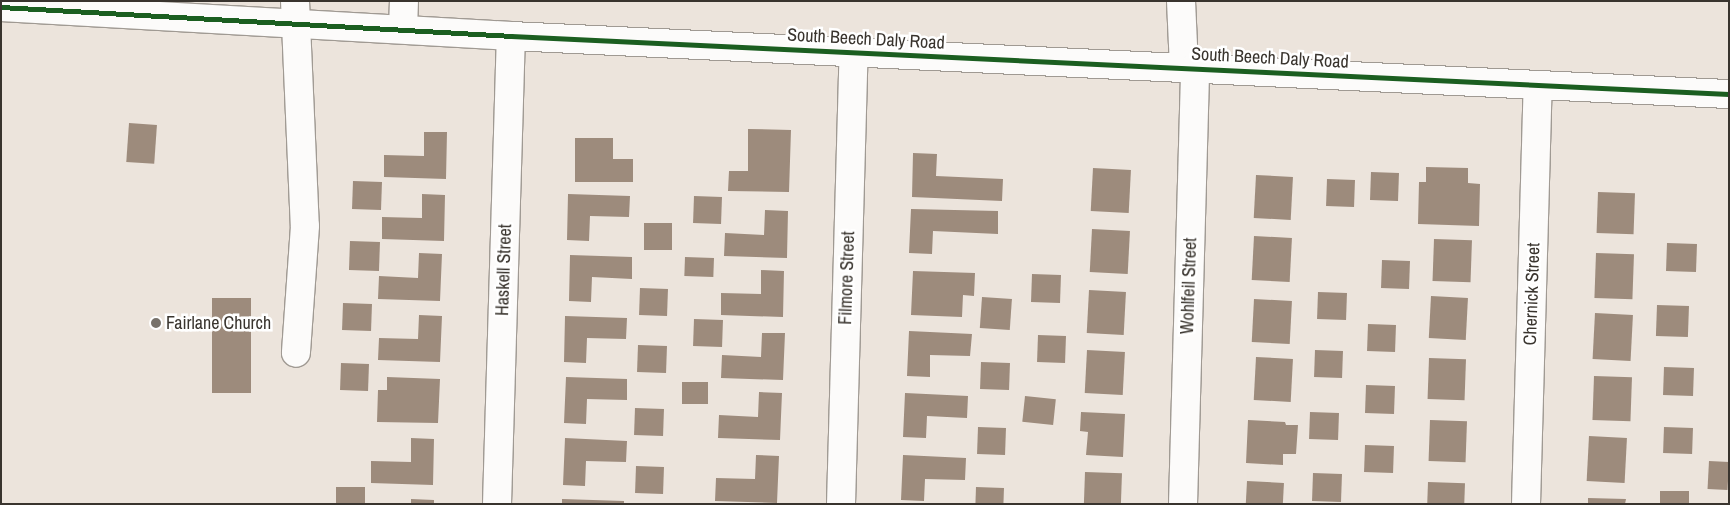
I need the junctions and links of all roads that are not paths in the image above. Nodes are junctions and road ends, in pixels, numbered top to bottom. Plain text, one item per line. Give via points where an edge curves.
1 (404, 1) edge
2 (1182, 1) edge
3 (1, 7) edge
4 (296, 12) edge
5 (403, 29) junction
6 (511, 36) junction
7 (854, 52) junction
8 (1190, 68) junction
9 (1538, 85) junction
10 (1729, 94) edge
11 (296, 354) dead end
12 (497, 504) edge
13 (841, 504) edge
14 (1183, 504) edge
15 (1526, 504) edge

1 - 5 street
2 - 8 street, Wohlfeil Street
3 - 4 street, South Beech Daly Road
4 - 5 street, South Beech Daly Road
4 - 11 street via 305,226
5 - 6 street, South Beech Daly Road
6 - 7 street, South Beech Daly Road
6 - 12 street, Haskell Street
7 - 8 street, South Beech Daly Road
7 - 13 street, Filmore Street
8 - 9 street, South Beech Daly Road
8 - 14 street, Wohlfeil Street
9 - 10 street, South Beech Daly Road
9 - 15 street, Chernick Street

